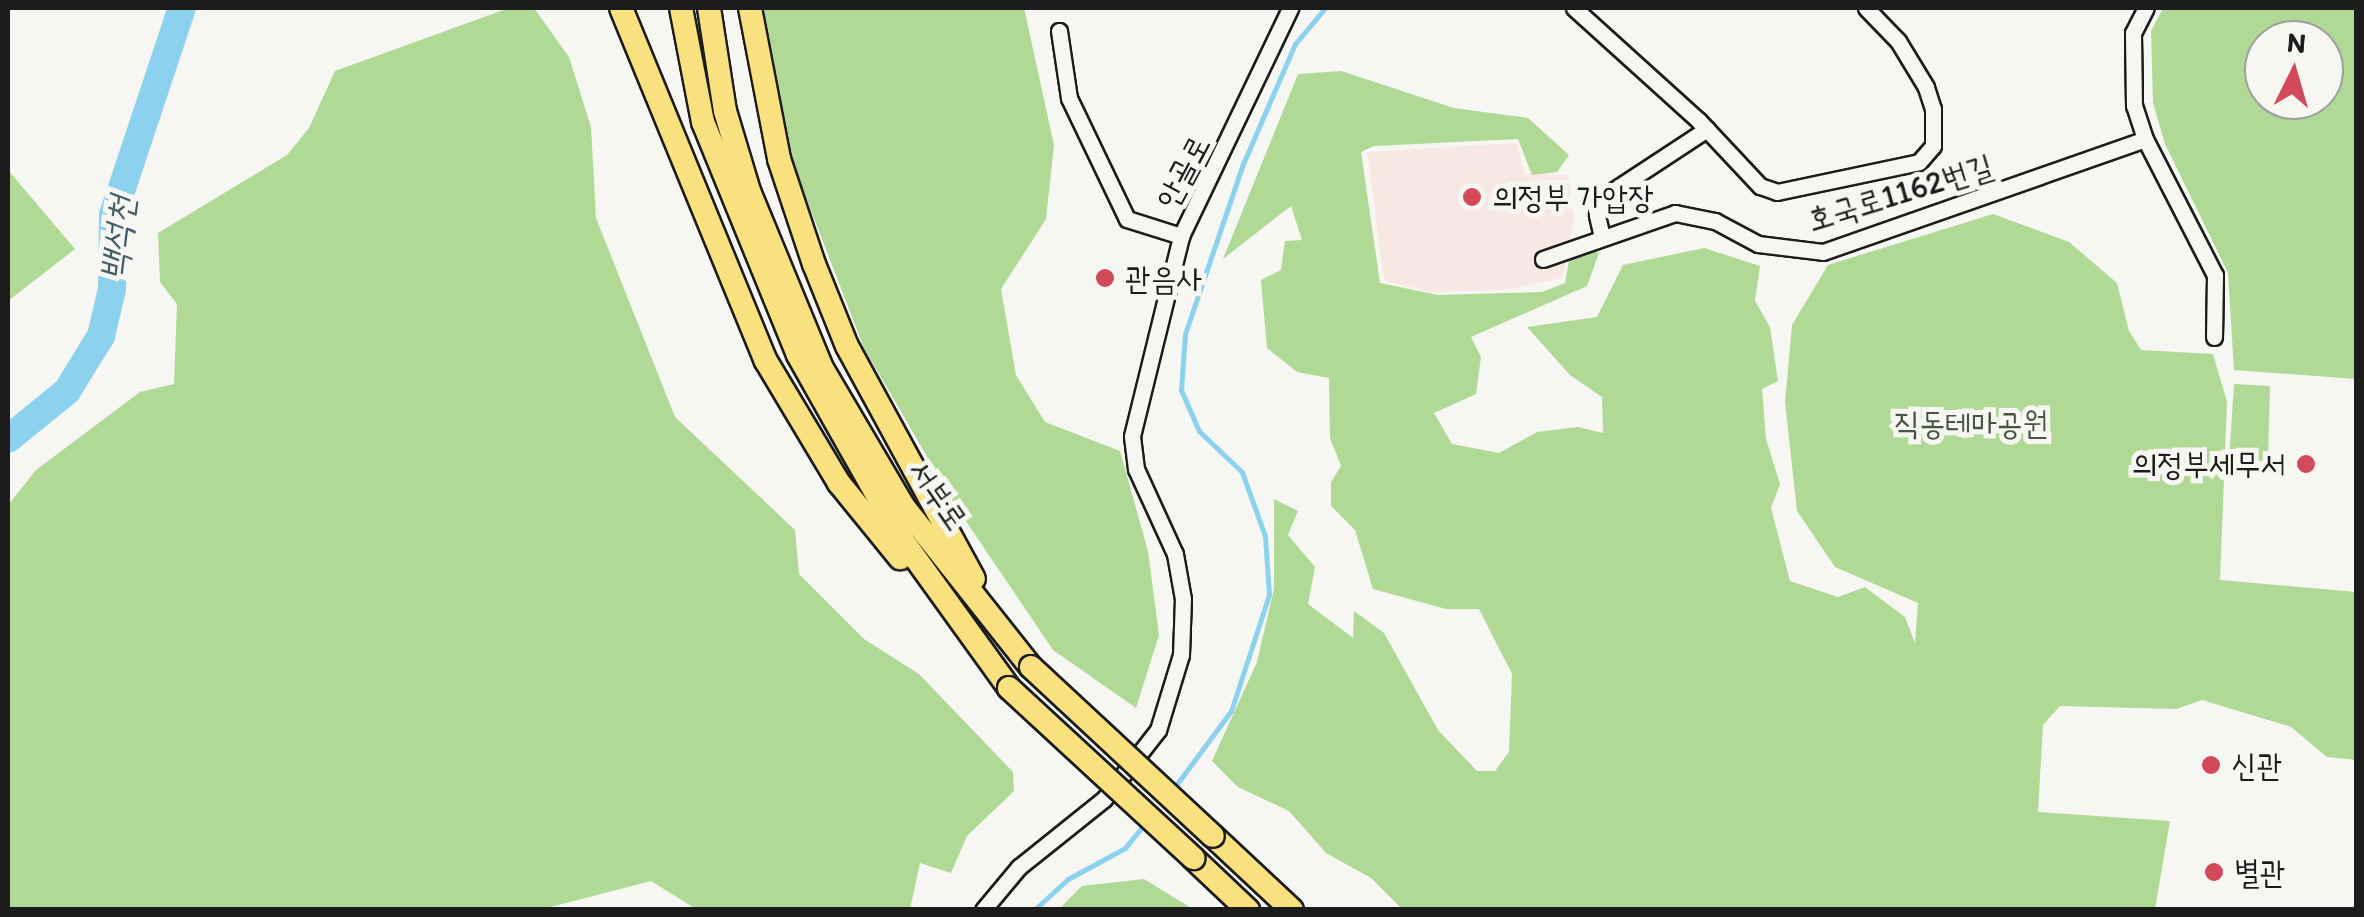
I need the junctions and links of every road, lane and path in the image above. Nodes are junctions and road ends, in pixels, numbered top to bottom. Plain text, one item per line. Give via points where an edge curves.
1 (621, 8) edge
2 (681, 8) edge
3 (709, 8) edge
4 (750, 8) edge
5 (1290, 8) edge
6 (1574, 8) edge
7 (1866, 8) edge
8 (2146, 8) edge
9 (1059, 30) dead end
10 (1707, 129) junction
11 (2146, 140) junction
12 (1181, 236) junction
13 (1602, 238) junction
14 (1543, 260) dead end
15 (2214, 337) dead end
16 (953, 615) junction
17 (1000, 626) junction
18 (983, 910) edge
19 (1248, 910) edge
20 (1292, 910) edge

1 - 16 highway via 733,288 798,422 886,543
2 - 16 highway, 서부로 via 703,122 774,302 856,468
3 - 17 highway, 서부로 via 725,111 749,191 822,368 904,508
4 - 17 highway via 778,158 827,297 889,426
5 - 12 street, 안골로
6 - 10 street
7 - 10 street via 1898,41 1934,108 1933,146 1920,162 1777,192 1760,186
8 - 11 street via 2132,33 2134,106
9 - 12 street, 안골로 via 1068,98 1127,219
10 - 13 street via 1606,196 1596,215
11 - 13 street, 호국로1162번길 via 1822,252 1758,244 1715,221 1675,213
11 - 15 street via 2214,275
12 - 18 street via 1132,436 1136,469 1182,583 1181,655 1149,748 1104,800 1018,867
13 - 14 street, 호국로1162번길
16 - 19 highway, 서부로, bridge via 1010,688
17 - 20 highway, 서부로, bridge via 1032,667

